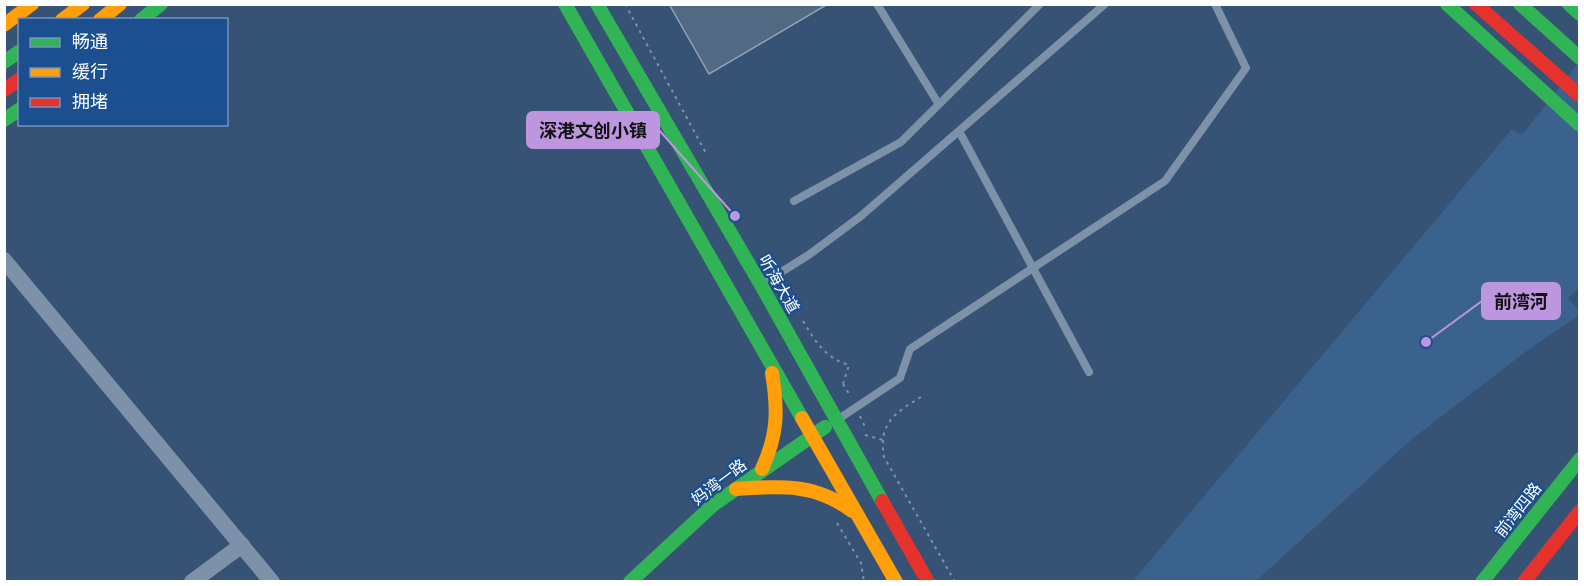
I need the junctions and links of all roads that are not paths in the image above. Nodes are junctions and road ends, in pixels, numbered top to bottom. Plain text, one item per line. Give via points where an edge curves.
1 (32, 4) edge
2 (83, 4) edge
3 (120, 4) edge
4 (161, 4) edge
5 (565, 4) edge
6 (597, 4) edge
7 (877, 4) edge
8 (1040, 4) edge
9 (1105, 4) edge
10 (1215, 4) edge
11 (1447, 4) edge
12 (1476, 4) edge
13 (1520, 4) edge
14 (1569, 4) edge
15 (1580, 14) edge
16 (65, 18) edge
17 (102, 18) edge
18 (144, 18) edge
19 (4, 25) edge
20 (18, 52) edge
21 (1580, 58) edge
22 (4, 62) edge
23 (18, 80) edge
24 (4, 90) edge
25 (1580, 96) edge
26 (938, 103) junction
27 (18, 110) edge
28 (4, 120) edge
29 (1580, 126) edge
30 (959, 131) junction
31 (794, 201) dead end
32 (4, 260) edge
33 (1033, 268) junction
34 (761, 285) junction
35 (770, 360) junction
36 (1089, 372) dead end
37 (837, 420) junction
38 (812, 435) junction
39 (1580, 459) edge
40 (761, 471) junction
41 (734, 489) junction
42 (1580, 511) edge
43 (859, 518) junction
44 (242, 545) junction
45 (192, 582) edge
46 (272, 582) edge
47 (630, 582) edge
48 (896, 582) edge
49 (928, 582) edge
50 (1482, 582) edge
51 (1524, 582) edge

1 - 19 main road
2 - 16 main road
3 - 17 main road
4 - 18 main road
5 - 35 main road
6 - 34 main road, 听海大道
7 - 26 lane
8 - 26 lane
9 - 30 lane
10 - 33 lane via 1246,68 1165,181
11 - 29 main road
12 - 25 main road
13 - 21 main road
14 - 15 main road
20 - 22 main road
23 - 24 main road
26 - 31 lane via 901,142
27 - 28 main road
30 - 33 lane
30 - 34 lane via 861,216
32 - 44 street
33 - 36 lane
33 - 37 lane via 910,349 900,378
34 - 37 main road, 听海大道
35 - 38 main road
35 - 40 main road via 777,422 775,438
37 - 38 main road, 妈湾一路
37 - 49 main road, 听海大道
38 - 40 main road, 妈湾一路
38 - 43 main road
39 - 50 main road, 前湾四路
40 - 41 main road, 妈湾一路
41 - 43 main road via 803,487 832,497
41 - 47 main road, 妈湾一路
42 - 51 main road
43 - 48 main road
44 - 45 street
44 - 46 street

